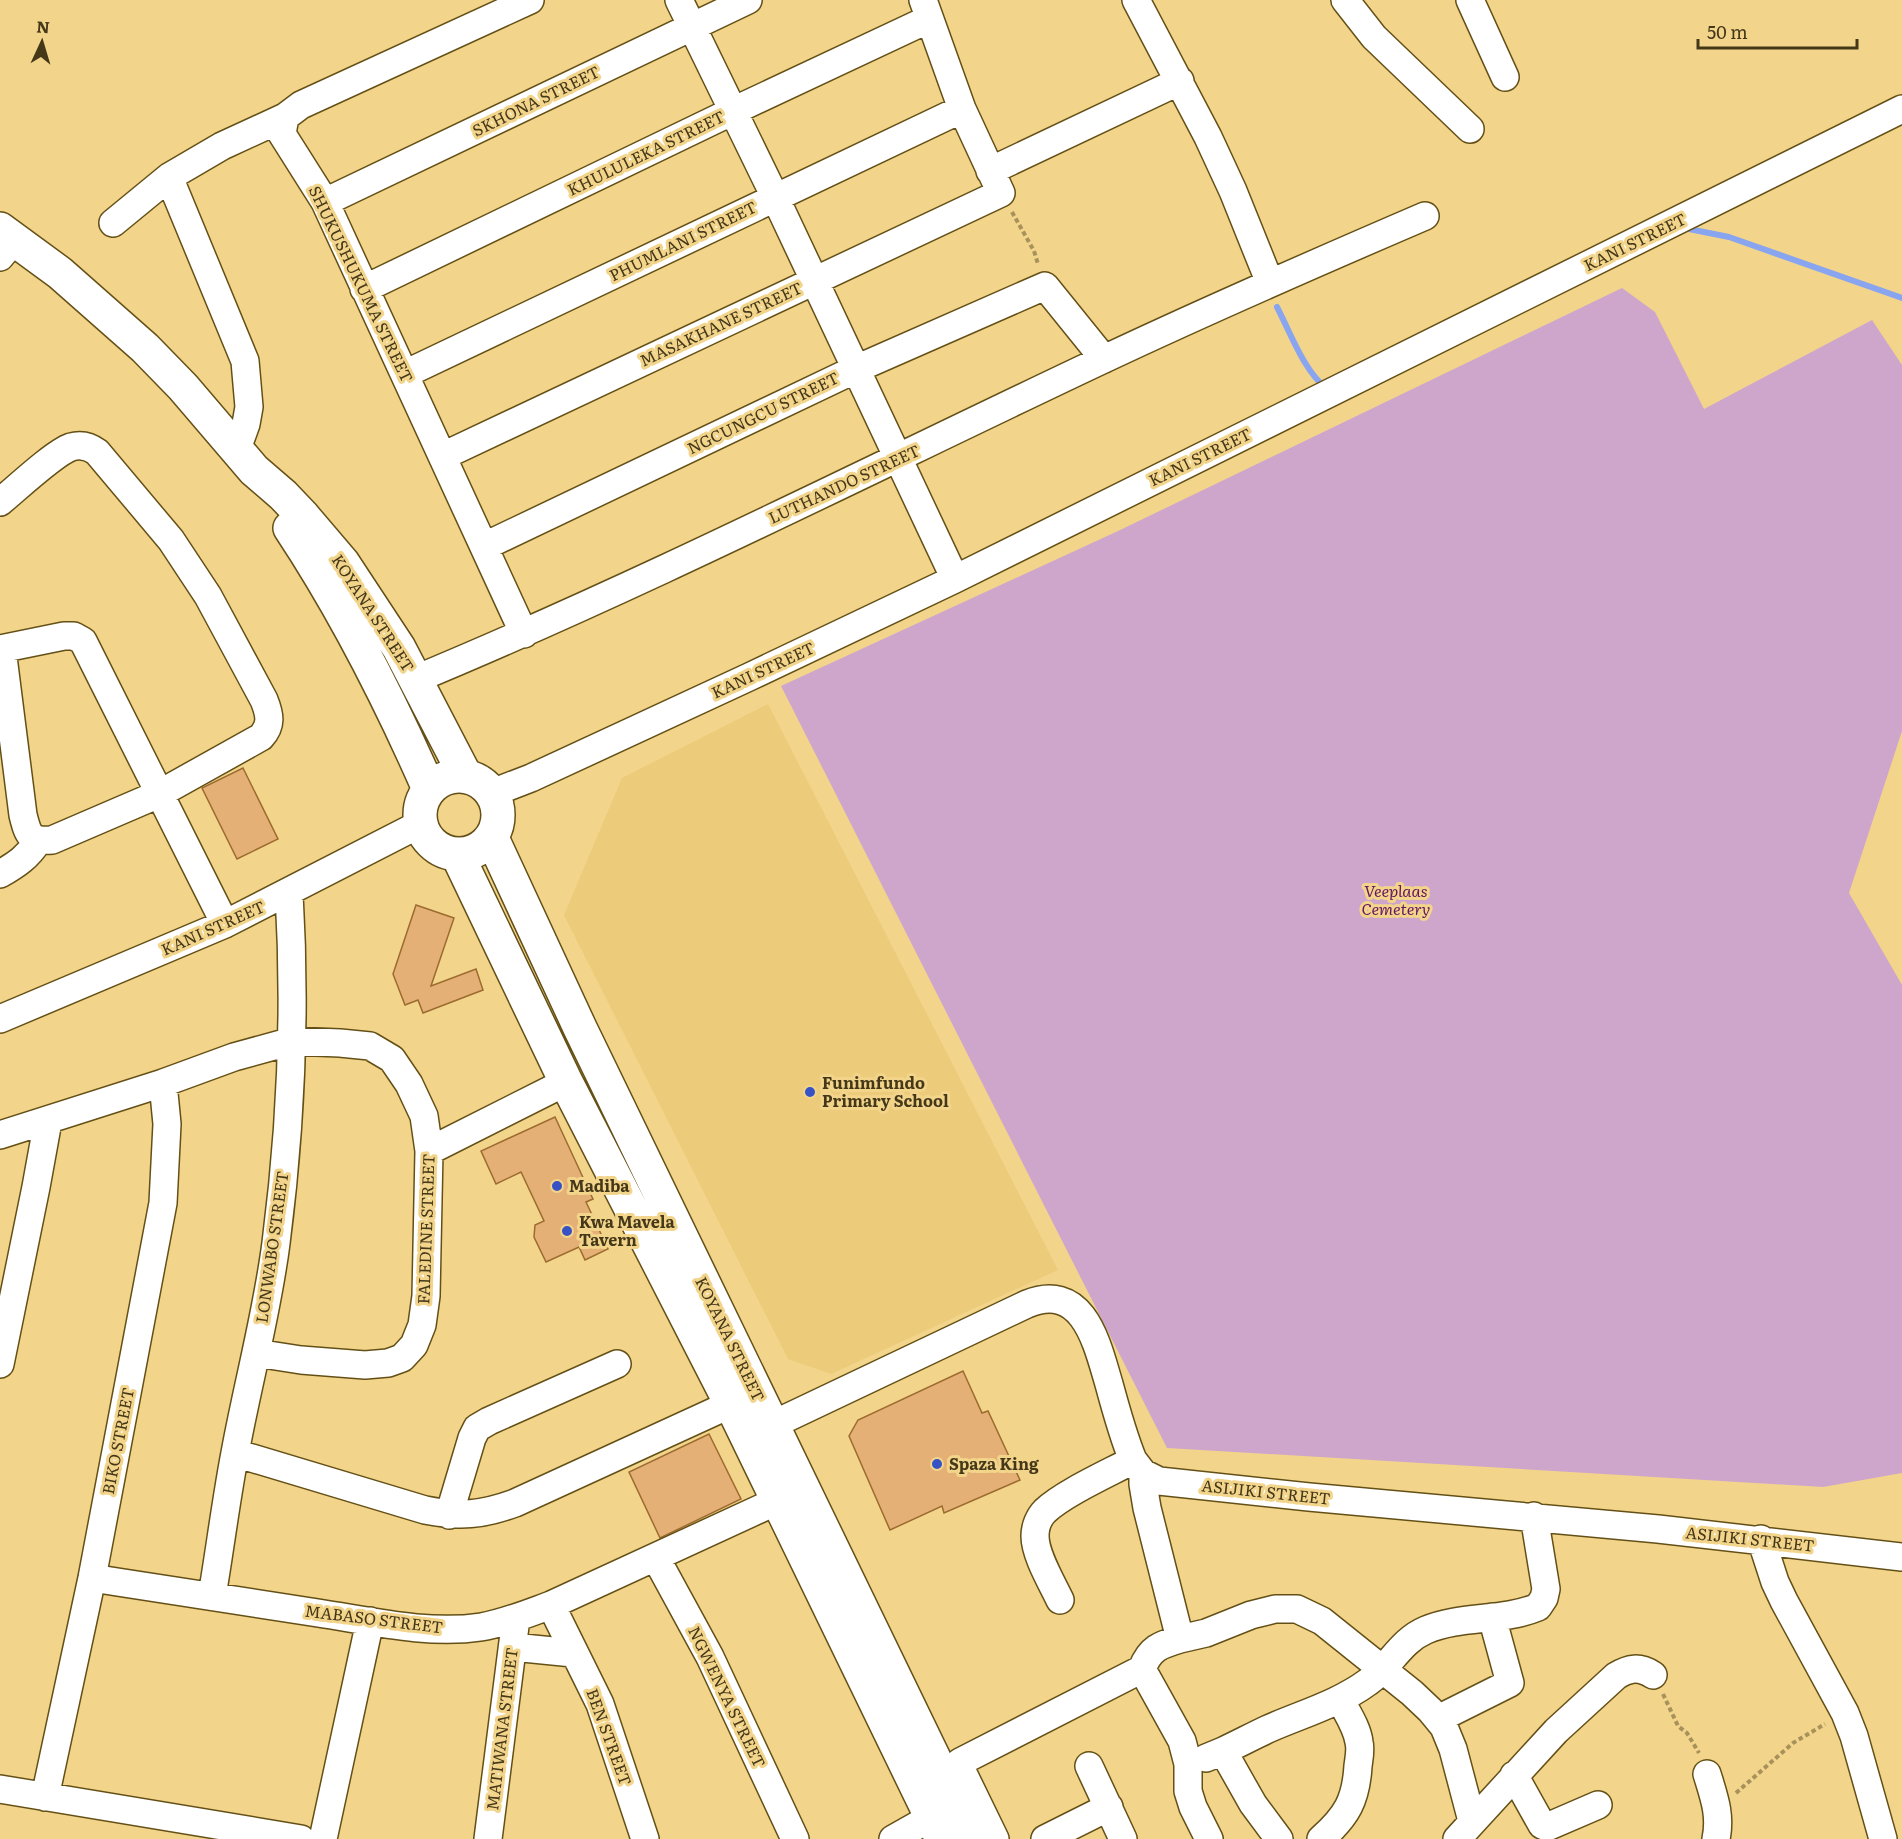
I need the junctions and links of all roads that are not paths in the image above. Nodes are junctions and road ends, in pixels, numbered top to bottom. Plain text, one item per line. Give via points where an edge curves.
1 (530, 0) edge
2 (679, 0) edge
3 (748, 0) edge
4 (1136, 0) edge
5 (1344, 0) edge
6 (1470, 0) edge
7 (926, 10) edge
8 (692, 26) junction
9 (1506, 77) dead end
10 (1180, 81) junction
11 (962, 109) junction
12 (1902, 109) edge
13 (733, 111) junction
14 (285, 117) junction
15 (1470, 129) dead end
16 (169, 177) junction
17 (996, 182) junction
18 (775, 197) junction
19 (325, 202) junction
20 (1425, 216) dead end
21 (113, 223) dead end
22 (5, 242) edge
23 (814, 280) junction
24 (1270, 283) junction
25 (364, 289) junction
26 (1104, 359) junction
27 (856, 369) junction
28 (405, 374) junction
29 (442, 456) junction
30 (898, 459) junction
31 (246, 460) junction
32 (0, 502) edge
33 (485, 546) junction
34 (955, 579) junction
35 (524, 634) junction
36 (1, 649) edge
37 (416, 679) junction
38 (478, 784) junction
39 (429, 789) junction
40 (159, 794) junction
41 (420, 824) junction
42 (492, 838) junction
43 (38, 841) junction
44 (457, 854) junction
45 (0, 874) edge
46 (289, 893) junction
47 (225, 924) junction
48 (0, 1019) edge
49 (292, 1041) junction
50 (566, 1082) junction
51 (163, 1083) junction
52 (48, 1121) junction
53 (0, 1135) edge
54 (429, 1151) junction
55 (256, 1353) junction
56 (0, 1364) edge
57 (617, 1364) dead end
58 (731, 1404) junction
59 (772, 1425) junction
60 (235, 1453) junction
61 (1138, 1467) junction
62 (777, 1502) junction
63 (449, 1515) junction
64 (1534, 1516) junction
65 (1761, 1539) junction
66 (1902, 1557) edge
67 (656, 1558) junction
68 (92, 1578) junction
69 (212, 1596) junction
70 (1060, 1600) dead end
71 (551, 1605) junction
72 (1492, 1617) junction
73 (516, 1618) junction
74 (370, 1621) junction
75 (1180, 1640) junction
76 (513, 1647) junction
77 (573, 1653) junction
78 (1142, 1669) junction
79 (1383, 1670) junction
80 (1653, 1675) road end
81 (1340, 1699) junction
82 (1438, 1719) junction
83 (1222, 1751) junction
84 (1188, 1764) junction
85 (1089, 1766) dead end
86 (1707, 1774) road end
87 (1514, 1775) junction
88 (0, 1789) edge
89 (45, 1797) junction
90 (1598, 1804) dead end
91 (1109, 1807) junction
92 (937, 1828) edge
93 (1465, 1830) edge
94 (299, 1839) edge
95 (323, 1839) edge
96 (488, 1839) edge
97 (645, 1839) edge
98 (795, 1839) edge
99 (893, 1839) edge
100 (973, 1839) edge
101 (995, 1839) edge
102 (1045, 1839) edge
103 (1123, 1839) edge
104 (1209, 1839) edge
105 (1279, 1839) edge
106 (1321, 1839) edge
107 (1716, 1839) edge
108 (1883, 1839) edge

1 - 14 street via 301,105
2 - 8 street
3 - 8 street, SKHONA STREET
4 - 10 street
5 - 15 street via 1374,37
6 - 9 street
7 - 11 street
7 - 13 street, KHULULEKA STREET
8 - 13 street
8 - 19 street, SKHONA STREET
10 - 17 street, MASAKHANE STREET
10 - 24 street via 1233,191
11 - 17 street
11 - 18 street, PHUMLANI STREET
12 - 34 street, KANI STREET
13 - 18 street
13 - 25 street, KHULULEKA STREET
14 - 16 street via 222,146
14 - 19 street, SHUKUSHUKUMA STREET via 282,134
16 - 21 street
16 - 31 street via 245,361 249,407
17 - 23 street, MASAKHANE STREET
18 - 23 street
18 - 28 street, PHUMLANI STREET
19 - 25 street, SHUKUSHUKUMA STREET
20 - 24 street, LUTHANDO STREET
22 - 31 main road, KOYANA STREET via 60,273 145,348
23 - 27 street
23 - 29 street, MASAKHANE STREET
24 - 26 street, LUTHANDO STREET
25 - 28 street, SHUKUSHUKUMA STREET
26 - 27 street, NGCUNGCU STREET via 1045,286
26 - 30 street, LUTHANDO STREET
27 - 30 street
27 - 33 street, NGCUNGCU STREET
28 - 29 street, SHUKUSHUKUMA STREET
29 - 33 street, SHUKUSHUKUMA STREET
30 - 34 street
30 - 35 street, LUTHANDO STREET
31 - 37 main road, KOYANA STREET via 283,495 342,564
31 - 39 main road, KOYANA STREET via 361,646
32 - 40 street via 64,450 90,447 171,540 239,652 269,713 267,731
33 - 35 street, SHUKUSHUKUMA STREET
34 - 38 street, KANI STREET via 531,778
35 - 37 street, LUTHANDO STREET
36 - 40 street via 64,636 83,641
36 - 43 street via 23,815 31,836
37 - 38 main road, KOYANA STREET
38 - 39 main road via 452,776
38 - 42 main road via 496,800 498,826
39 - 41 main road via 422,800
40 - 43 street via 52,840
40 - 47 street
41 - 44 main road via 434,846
41 - 46 street, KANI STREET
42 - 44 main road via 470,853
42 - 59 main road, KOYANA STREET
43 - 45 street via 31,854
44 - 50 main road, KOYANA STREET
46 - 47 street, KANI STREET
46 - 49 street, LONWABO STREET
47 - 48 street, KANI STREET
49 - 51 street, FALEDINE STREET
49 - 54 street, FALEDINE STREET via 370,1046 392,1059 424,1116
49 - 55 street, LONWABO STREET via 276,1242
50 - 54 street
50 - 58 main road, KOYANA STREET
51 - 52 street, FALEDINE STREET
51 - 68 street, BIKO STREET via 167,1124 163,1203
52 - 53 street, FALEDINE STREET
52 - 56 street
54 - 55 street, FALEDINE STREET via 426,1296 422,1325 414,1345 402,1358 365,1365
55 - 60 street, LONWABO STREET
57 - 63 street via 477,1428
58 - 62 main road, KOYANA STREET
58 - 63 street via 515,1503 490,1512
59 - 61 street via 1027,1304 1052,1299 1076,1310 1092,1331
59 - 100 main road, KOYANA STREET
60 - 63 street
60 - 69 street, LONWABO STREET
61 - 64 street, ASIJIKI STREET via 1159,1481
61 - 70 street via 1059,1501 1038,1522 1036,1547
61 - 75 street
62 - 67 street, MABASO STREET
62 - 92 main road, KOYANA STREET
64 - 65 street, ASIJIKI STREET
64 - 72 street via 1546,1589 1544,1598 1538,1607 1528,1611
65 - 66 street, ASIJIKI STREET
65 - 108 street via 1784,1601 1845,1713
67 - 71 street, MABASO STREET
67 - 98 street, NGWENYA STREET via 710,1657
68 - 69 street, MABASO STREET
68 - 89 street, BIKO STREET
69 - 74 street, MABASO STREET
71 - 73 street, MABASO STREET
71 - 77 street, BEN STREET
72 - 79 street via 1451,1622 1422,1631 1405,1643
72 - 82 street via 1510,1683
73 - 74 street, MABASO STREET via 460,1629
73 - 76 street, MATIWANA STREET
74 - 95 street
75 - 78 street via 1161,1644
75 - 79 street via 1263,1612 1297,1609 1322,1621
76 - 77 street
76 - 96 street, MATIWANA STREET
77 - 97 street, BEN STREET via 603,1712
78 - 84 street via 1182,1741
78 - 101 street via 960,1762
79 - 81 street
79 - 82 street
80 - 87 street via 1637,1668 1616,1676
81 - 83 street
81 - 106 street via 1359,1741 1358,1773 1348,1809
82 - 93 street via 1453,1749
83 - 84 street
83 - 105 street
84 - 104 street via 1188,1791
85 - 91 street
86 - 107 street via 1718,1809
87 - 90 street via 1545,1827
87 - 93 street
88 - 89 street
89 - 94 street
91 - 102 street
91 - 103 street
92 - 99 street

